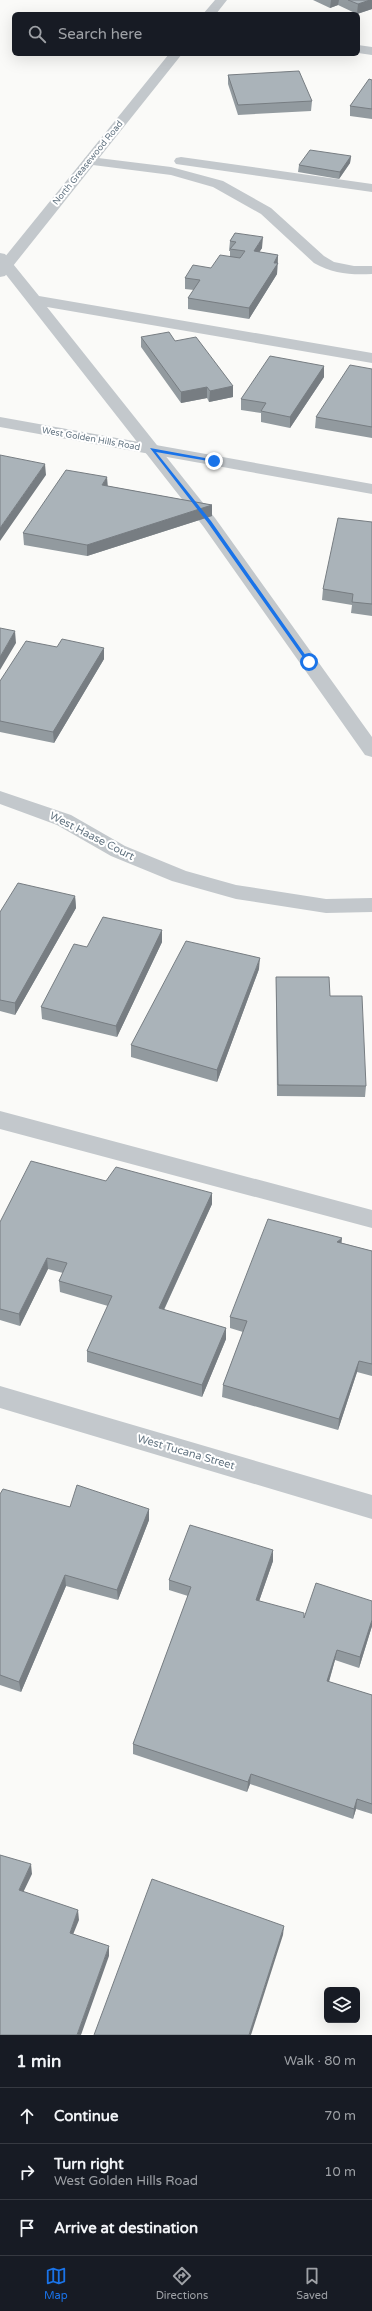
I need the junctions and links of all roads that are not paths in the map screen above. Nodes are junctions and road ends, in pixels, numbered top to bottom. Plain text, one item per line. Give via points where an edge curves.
1 (221, 0) edge
2 (211, 12) edge
3 (360, 49) edge
4 (372, 51) edge
5 (174, 56) edge
6 (99, 150) junction
7 (90, 161) junction
8 (372, 188) edge
9 (2, 265) edge
10 (372, 270) edge
11 (34, 300) junction
12 (372, 358) edge
13 (0, 422) edge
14 (152, 449) junction
15 (372, 489) edge
16 (372, 751) edge
17 (0, 797) edge
18 (372, 905) edge
19 (0, 1120) edge
20 (372, 1219) edge
21 (0, 1397) edge
22 (372, 1506) edge

1 - 2 street
3 - 4 street
5 - 6 street, North Greasewood Road
6 - 7 street, North Greasewood Road
6 - 8 street
7 - 9 street, North Greasewood Road
7 - 10 street via 190,175 218,184 248,199 280,223 317,260 331,267 350,271
9 - 11 street
11 - 12 street
11 - 14 street
13 - 14 street, West Golden Hills Road
14 - 15 street, West Golden Hills Road
14 - 16 street via 209,522
17 - 18 street, West Haase Court via 64,820 118,851 179,876 236,892 318,904
19 - 20 street
21 - 22 street, West Tucana Street

